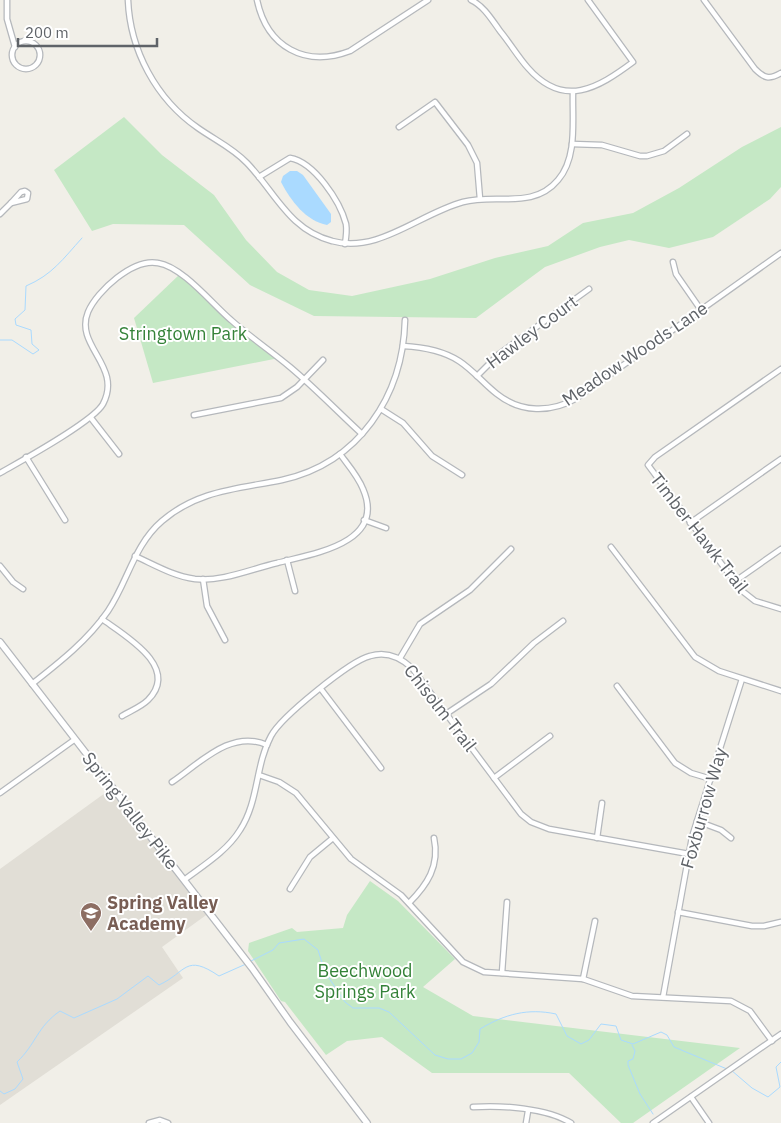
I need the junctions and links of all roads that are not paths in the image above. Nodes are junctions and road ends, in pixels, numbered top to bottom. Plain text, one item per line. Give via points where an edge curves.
1 (7, 0) edge
2 (128, 0) edge
3 (257, 0) edge
4 (428, 0) edge
5 (471, 0) edge
6 (588, 0) edge
7 (704, 0) edge
8 (15, 47) junction
9 (781, 74) edge
10 (573, 92) junction
11 (399, 127) dead end
12 (687, 134) dead end
13 (572, 144) junction
14 (259, 177) junction
15 (480, 199) junction
16 (10, 203) dead end
17 (0, 214) edge
18 (346, 244) junction
19 (781, 253) edge
20 (673, 262) dead end
21 (589, 289) dead end
22 (701, 310) junction
23 (405, 320) dead end
24 (403, 346) junction
25 (323, 360) dead end
26 (781, 369) edge
27 (477, 376) junction
28 (304, 379) junction
29 (381, 408) junction
30 (194, 416) dead end
31 (91, 418) junction
32 (362, 434) junction
33 (119, 454) dead end
34 (340, 454) junction
35 (26, 457) junction
36 (781, 459) edge
37 (0, 473) edge
38 (462, 475) dead end
39 (65, 520) dead end
40 (364, 520) junction
41 (690, 523) junction
42 (386, 528) dead end
43 (611, 547) dead end
44 (512, 549) dead end
45 (781, 549) edge
46 (135, 556) junction
47 (287, 560) junction
48 (0, 566) edge
49 (203, 579) junction
50 (734, 582) junction
51 (24, 589) dead end
52 (295, 591) dead end
53 (781, 609) edge
54 (102, 618) junction
55 (564, 621) dead end
56 (225, 640) dead end
57 (0, 642) edge
58 (400, 658) junction
59 (742, 679) junction
60 (32, 684) junction
61 (617, 686) dead end
62 (321, 689) junction
63 (781, 691) edge
64 (446, 714) junction
65 (122, 716) dead end
66 (550, 736) dead end
67 (74, 740) junction
68 (267, 745) junction
69 (381, 768) dead end
70 (259, 775) junction
71 (494, 778) junction
72 (711, 779) junction
73 (172, 782) dead end
74 (0, 793) edge
75 (602, 803) dead end
76 (697, 821) junction
77 (333, 838) junction
78 (434, 838) dead end
79 (597, 838) junction
80 (731, 838) dead end
81 (689, 854) junction
82 (184, 880) junction
83 (290, 890) dead end
84 (507, 902) dead end
85 (409, 903) junction
86 (678, 912) junction
87 (595, 921) dead end
88 (781, 922) edge
89 (502, 973) junction
90 (583, 979) junction
91 (663, 997) junction
92 (781, 1034) edge
93 (772, 1040) junction
94 (691, 1097) junction
95 (473, 1107) dead end
96 (528, 1111) junction
97 (365, 1122) edge
98 (149, 1123) edge
99 (168, 1123) edge
100 (526, 1123) edge
101 (571, 1123) edge
102 (653, 1123) edge
103 (709, 1123) edge

1 - 8 street via 7,19
2 - 14 street via 132,35 152,79 180,114 236,152
3 - 4 street via 260,16 275,38 301,55 321,58 350,52
5 - 10 street via 485,10 537,77 551,86
6 - 10 street via 633,62 590,89
7 - 9 street via 754,70 764,78
8 - 8 street via 13,60 19,66 27,69 38,62 40,53 36,45 27,41
10 - 13 street
11 - 15 street via 435,102 468,145 477,163
12 - 13 street via 664,151 647,156 602,145
13 - 15 street via 562,175 548,190 532,198
14 - 18 street via 297,224 330,241
14 - 18 street via 290,158 306,163 340,208 346,226
15 - 18 street via 442,208 378,240
16 - 17 street
19 - 22 street, Meadow Woods Lane
20 - 22 street via 676,274
21 - 27 street, Hawley Court via 499,354
22 - 27 street, Meadow Woods Lane via 577,398 556,408 532,409 514,404
23 - 24 street
24 - 27 street, Meadow Woods Lane via 444,353
24 - 29 street via 398,373
25 - 28 street
26 - 41 street, Timber Hawk Trail via 648,464
28 - 30 street via 281,398
28 - 31 street via 232,321 176,270 156,262 143,263 126,270 97,299 87,315 86,333 105,369 108,383 104,403
28 - 32 street
29 - 32 street
29 - 38 street via 403,423 432,456
31 - 33 street
31 - 35 street
32 - 34 street
34 - 40 street via 364,492
34 - 46 street via 295,477 224,490 187,505 154,528
35 - 37 street
35 - 39 street
36 - 41 street
40 - 42 street
40 - 47 street via 358,531 343,544
41 - 50 street, Timber Hawk Trail
43 - 59 street via 695,657 712,668
44 - 58 street via 470,590 420,624
45 - 50 street
46 - 49 street via 176,574
46 - 54 street
47 - 49 street
47 - 52 street
48 - 51 street via 13,582
49 - 56 street via 207,606
50 - 53 street, Timber Hawk Trail via 750,598
54 - 60 street via 74,650
54 - 65 street via 148,654 157,670 152,695 145,703
55 - 64 street via 534,643 491,684
57 - 60 street, Spring Valley Pike
58 - 62 street, Chisolm Trail via 381,654 362,658
58 - 64 street, Chisolm Trail via 412,668
59 - 63 street
59 - 72 street, Foxburrow Way
60 - 67 street, Spring Valley Pike
61 - 72 street via 675,763
62 - 68 street, Chisolm Trail via 285,717
62 - 69 street
64 - 71 street, Chisolm Trail
66 - 71 street
67 - 74 street
67 - 82 street, Spring Valley Pike
68 - 70 street, Chisolm Trail
68 - 73 street via 248,740 229,743
70 - 77 street via 296,793
70 - 82 street, Chisolm Trail via 251,809 240,830 221,852
71 - 79 street, Chisolm Trail via 521,814 531,822 549,829
72 - 76 street, Foxburrow Way
75 - 79 street
76 - 80 street via 721,830
76 - 81 street, Foxburrow Way
77 - 83 street via 310,857
77 - 85 street via 351,859
78 - 85 street via 436,852 430,877
79 - 81 street, Chisolm Trail
81 - 86 street, Foxburrow Way
82 - 97 street, Spring Valley Pike
84 - 89 street
85 - 89 street via 463,962 477,970
86 - 88 street via 752,926
86 - 91 street, Foxburrow Way
87 - 90 street
89 - 90 street
90 - 91 street via 626,995
91 - 93 street via 738,1003 750,1011
92 - 93 street
93 - 94 street
94 - 102 street
94 - 103 street
95 - 96 street
96 - 100 street
96 - 101 street via 551,1114
98 - 99 street via 160,1120

